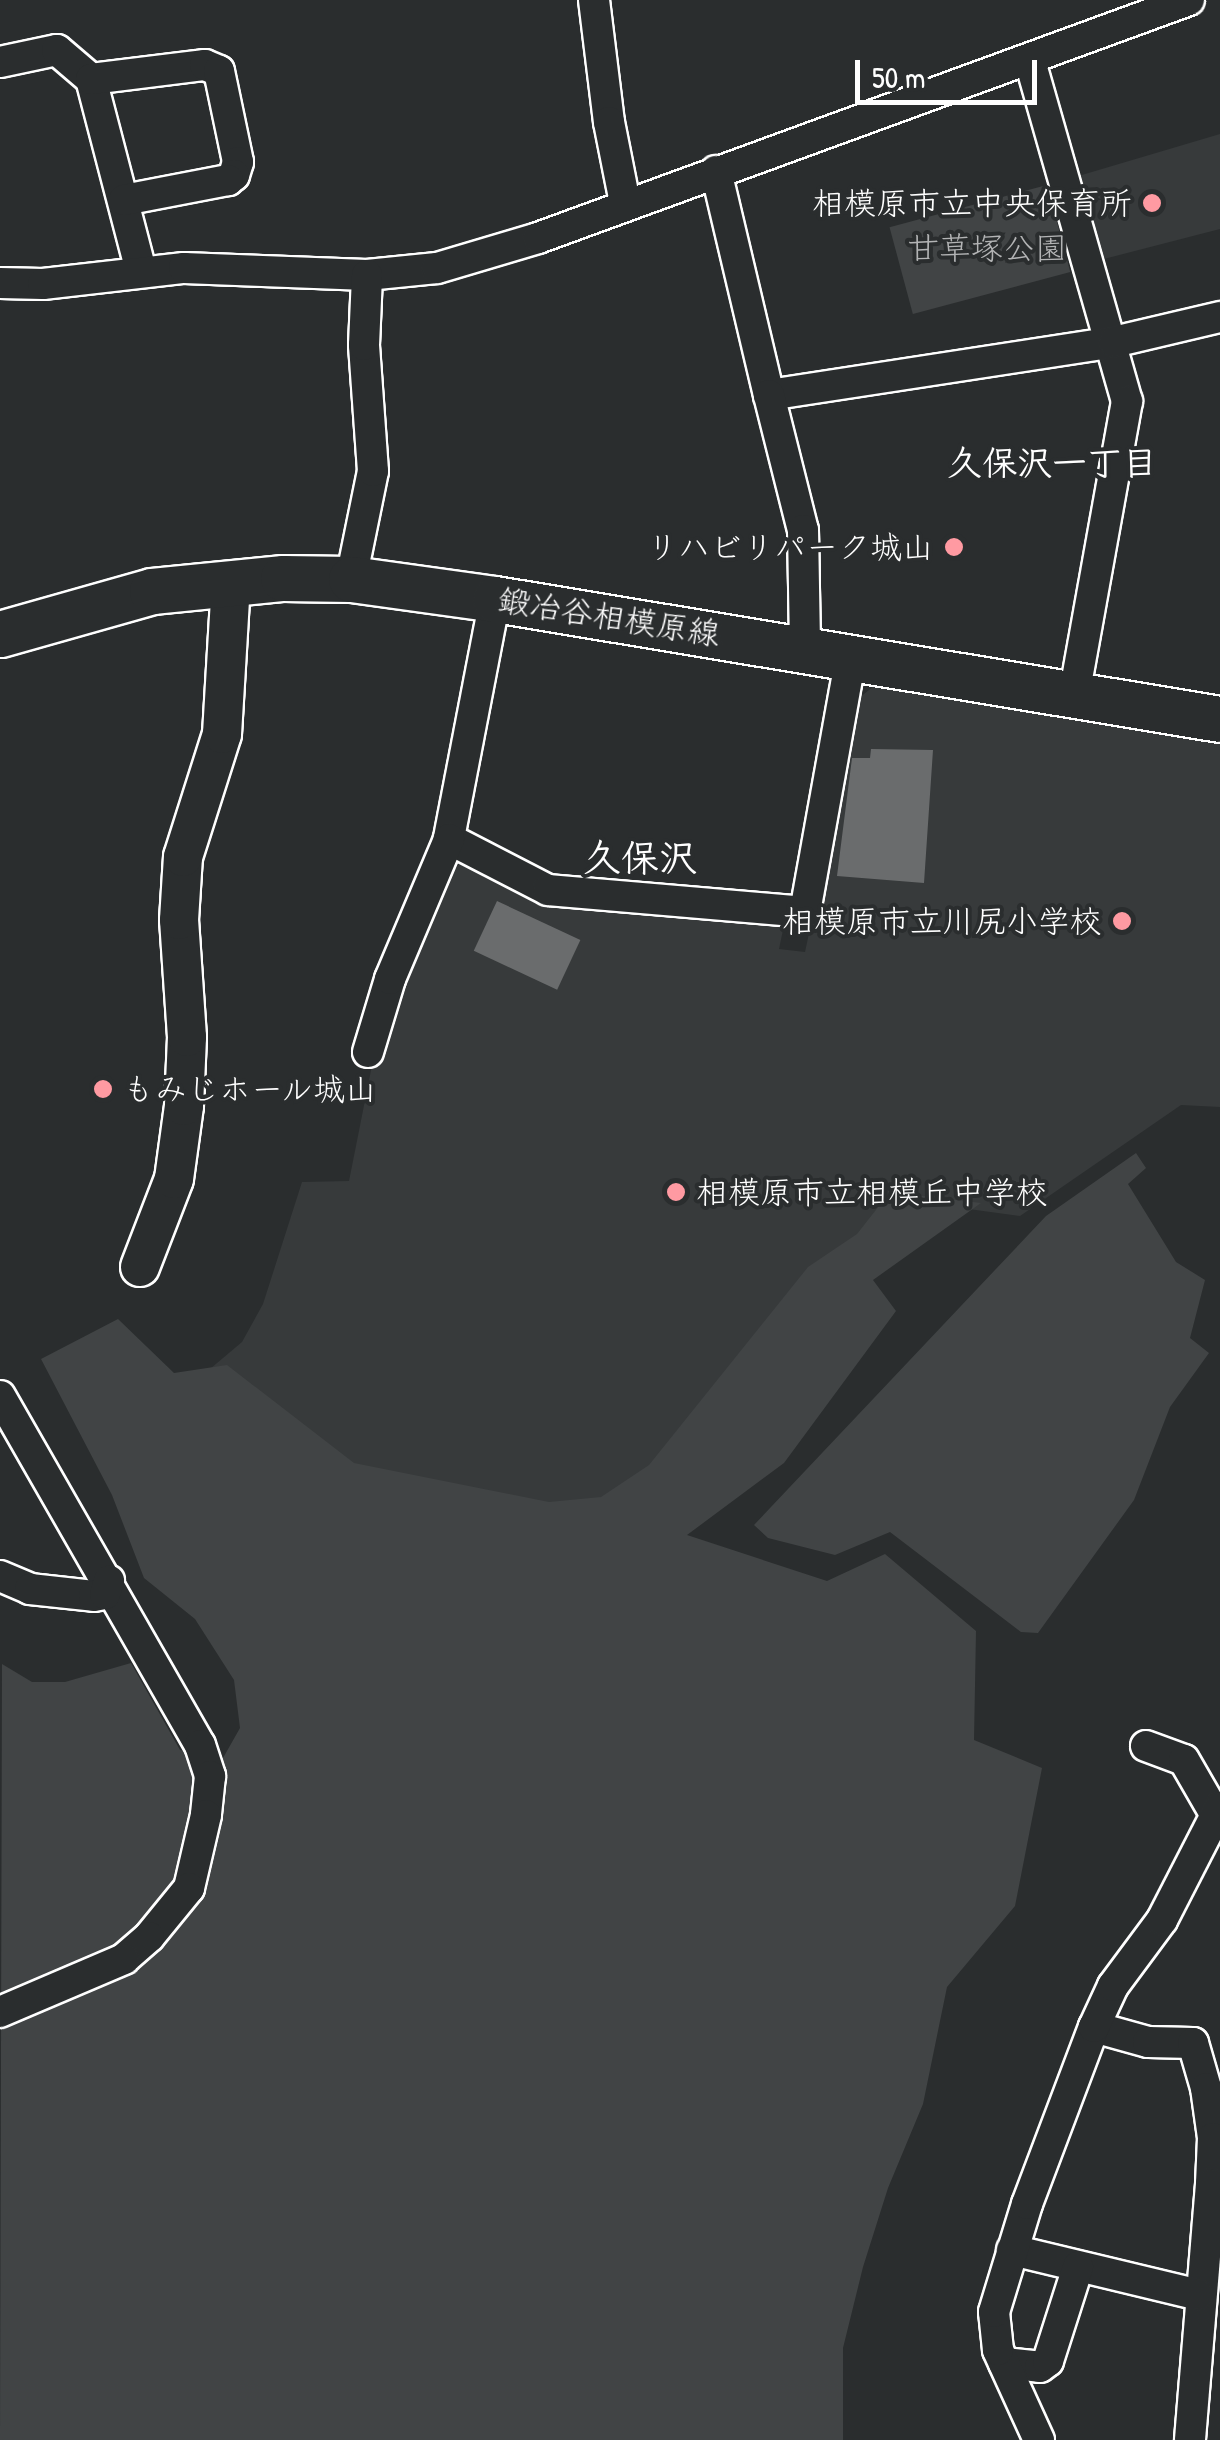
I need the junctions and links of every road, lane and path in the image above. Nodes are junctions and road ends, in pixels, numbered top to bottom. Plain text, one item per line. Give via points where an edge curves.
1 (594, 0) edge
2 (1189, 0) edge
3 (1119, 12) edge
4 (0, 62) edge
5 (1030, 62) junction
6 (91, 79) junction
7 (716, 171) junction
8 (124, 200) junction
9 (625, 204) junction
10 (140, 271) junction
11 (367, 275) junction
12 (0, 283) edge
13 (1220, 317) edge
14 (1114, 342) junction
15 (769, 396) junction
16 (352, 579) junction
17 (231, 582) junction
18 (495, 599) junction
19 (0, 634) edge
20 (805, 649) junction
21 (851, 657) junction
22 (1074, 695) junction
23 (1220, 719) edge
24 (449, 839) junction
25 (368, 1052) dead end
26 (140, 1267) dead end
27 (0, 1396) edge
28 (0, 1576) edge
29 (109, 1581) junction
30 (1146, 1746) dead end
31 (1217, 1809) edge
32 (0, 2012) edge
33 (1094, 2027) junction
34 (1012, 2250) junction
35 (1078, 2267) junction
36 (1199, 2295) junction
37 (1004, 2362) junction
38 (1039, 2440) edge
39 (1190, 2440) edge

1 - 9 street
2 - 3 street
3 - 5 street
4 - 6 street via 56,50
5 - 7 street
5 - 14 street
6 - 8 street
6 - 8 street via 205,65 219,71 238,162 234,175
7 - 9 street
7 - 15 street
8 - 10 street
9 - 11 street via 437,268
10 - 11 street
10 - 12 street
11 - 16 street via 364,345 373,471
13 - 14 street
14 - 15 street
14 - 22 street via 1127,401
15 - 20 street via 803,530
16 - 17 main road, 鍛冶谷相模原線
16 - 18 main road, 鍛冶谷相模原線
17 - 19 main road, 鍛冶谷相模原線 via 152,591
17 - 26 street via 222,734 183,857 184,1106 174,1179
18 - 20 main road, 鍛冶谷相模原線
18 - 24 street
20 - 21 main road, 鍛冶谷相模原線
21 - 22 main road, 鍛冶谷相模原線
21 - 24 street via 806,912 548,890
22 - 23 main road, 鍛冶谷相模原線
24 - 25 street via 390,979
27 - 29 street
28 - 29 street via 30,1589 94,1596 105,1594
29 - 32 street via 200,1745 210,1776 197,1859 189,1888 124,1959
30 - 31 street via 1184,1760
31 - 33 street via 1162,1920 1113,1986
33 - 34 street
33 - 36 street via 1158,2044 1193,2044 1214,2138
34 - 35 street
34 - 37 street via 993,2323
35 - 36 street
35 - 37 street via 1048,2361 1040,2367
36 - 39 street
37 - 38 street

